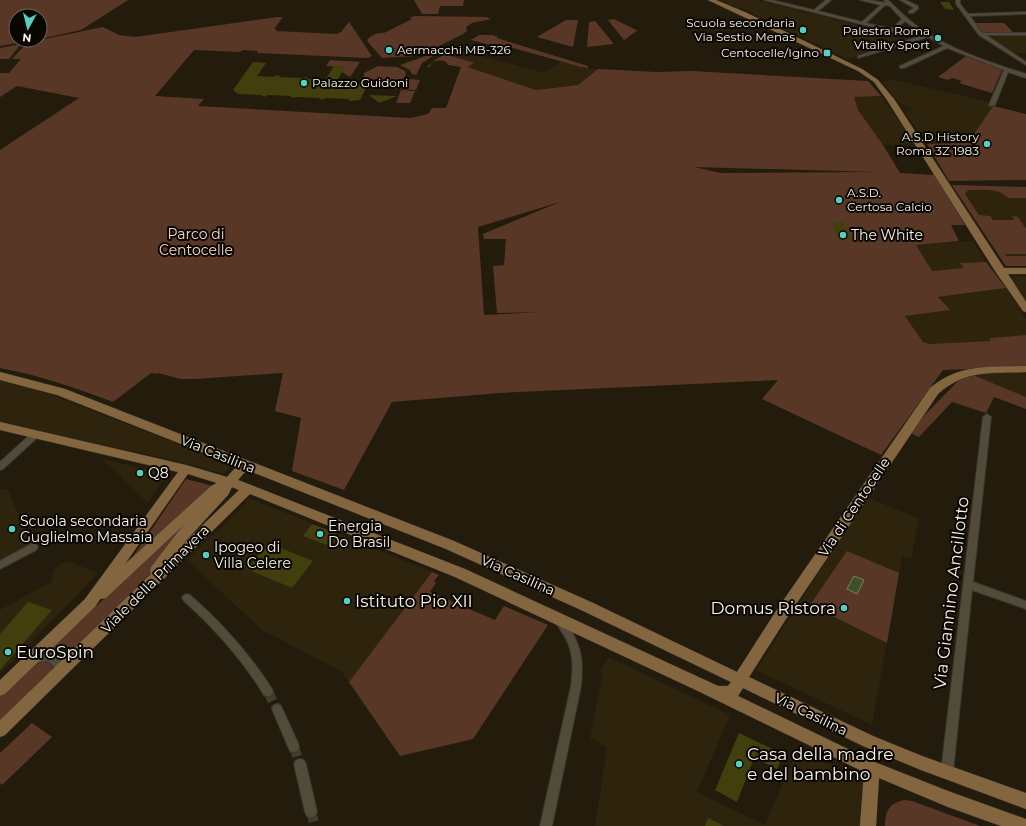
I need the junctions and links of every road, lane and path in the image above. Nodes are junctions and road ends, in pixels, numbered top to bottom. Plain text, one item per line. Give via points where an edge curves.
1 (712, 0) edge
2 (766, 0) edge
3 (829, 0) edge
4 (862, 0) edge
5 (886, 0) edge
6 (902, 0) edge
7 (957, 0) edge
8 (883, 5) junction
9 (890, 5) junction
10 (815, 12) junction
11 (911, 12) dead end
12 (1026, 14) edge
13 (966, 15) junction
14 (904, 20) junction
15 (862, 24) junction
16 (981, 34) junction
17 (1026, 34) edge
18 (927, 36) junction
19 (946, 46) junction
20 (860, 57) dead end
21 (1026, 64) edge
22 (902, 67) dead end
23 (1007, 69) junction
24 (1026, 76) edge
25 (992, 105) dead end
26 (1000, 271) junction
27 (1026, 271) edge
28 (1026, 309) edge
29 (1026, 369) edge
30 (0, 376) edge
31 (987, 417) dead end
32 (0, 426) edge
33 (36, 434) junction
34 (244, 465) junction
35 (0, 467) edge
36 (186, 469) junction
37 (229, 482) junction
38 (248, 488) junction
39 (33, 547) dead end
40 (0, 565) edge
41 (969, 585) junction
42 (140, 593) junction
43 (187, 598) dead end
44 (90, 603) junction
45 (1026, 605) edge
46 (560, 619) junction
47 (27, 663) junction
48 (62, 671) junction
49 (740, 680) junction
50 (0, 689) edge
51 (268, 692) tunnel mouth
52 (715, 692) junction
53 (277, 709) tunnel mouth
54 (0, 730) edge
55 (294, 747) tunnel mouth
56 (300, 764) tunnel mouth
57 (872, 768) junction
58 (947, 772) junction
59 (1026, 801) edge
60 (312, 812) tunnel mouth
61 (546, 826) edge
62 (868, 826) edge
63 (1022, 826) edge

1 - 26 main road via 860,70 876,81
2 - 10 street
3 - 10 street
4 - 8 street
5 - 9 street
6 - 11 street via 916,7
7 - 13 street
8 - 9 street
8 - 15 street
9 - 14 street
10 - 15 street
12 - 13 street
13 - 16 street
14 - 15 street via 893,31
14 - 18 street
16 - 17 street
16 - 21 street
18 - 19 street
18 - 20 street
19 - 22 street
19 - 23 street
23 - 24 street
23 - 25 street
26 - 27 main road
26 - 28 main road
29 - 49 main road, Via di Centocelle via 962,373 942,382
30 - 34 main road, Via Casilina via 56,390
31 - 41 street, Via Giannino Ancillotto
32 - 33 main road, Via Casilina
33 - 35 street
33 - 36 main road, Via Casilina
34 - 37 main road
34 - 49 main road, Via Casilina via 500,567
36 - 37 main road, Via Casilina
36 - 44 main road, Viale della Primavera
37 - 38 main road, Via Casilina
37 - 42 main road via 224,492 181,536
37 - 44 main road via 215,489
38 - 42 main road, Viale della Primavera
38 - 46 main road, Via Casilina via 435,562
39 - 40 street
41 - 45 street
41 - 58 street, Via Giannino Ancillotto
42 - 48 main road, Viale della Primavera
43 - 51 street via 221,628 259,675
44 - 47 main road, Viale della Primavera
46 - 52 main road, Via Casilina
46 - 61 street via 574,643 579,662
47 - 48 street, Viale della Primavera via 39,657 50,657 57,660
47 - 50 main road, Viale della Primavera
48 - 54 main road, Viale della Primavera
49 - 52 main road, Via di Centocelle via 731,693
49 - 58 main road, Via Casilina via 868,741
52 - 57 main road, Via Casilina
53 - 55 street
56 - 60 street
57 - 62 main road
57 - 63 main road, Via Casilina
58 - 59 main road, Via Casilina

